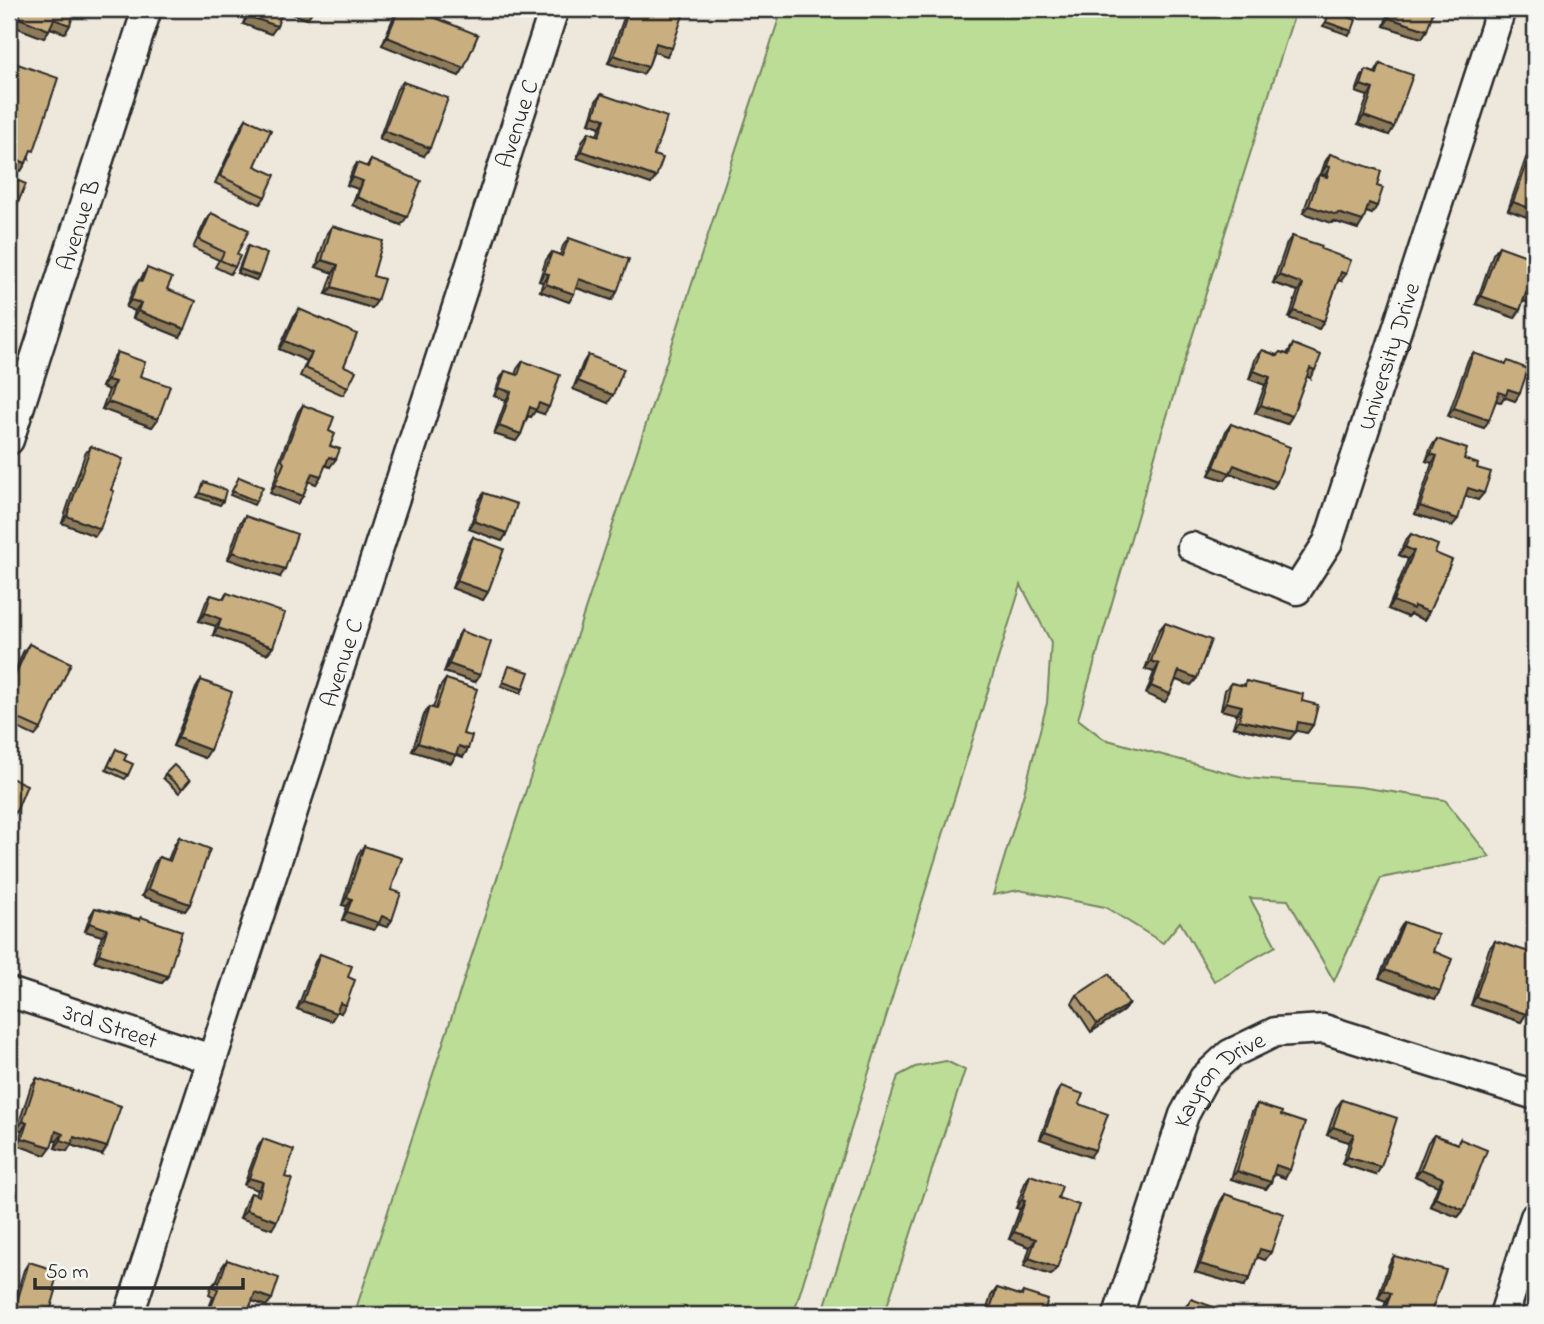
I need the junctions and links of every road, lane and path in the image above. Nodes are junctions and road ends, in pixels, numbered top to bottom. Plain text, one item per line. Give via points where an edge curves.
1 (147, 9) edge
2 (554, 9) edge
3 (1501, 9) edge
4 (9, 440) edge
5 (1192, 547) dead end
6 (9, 992) edge
7 (211, 1059) junction
8 (1535, 1095) edge
9 (1535, 1217) edge
10 (129, 1315) edge
11 (1118, 1315) edge
12 (1504, 1315) edge

1 - 4 street, Avenue B
2 - 7 street, Avenue C
3 - 5 street, University Drive via 1328,541 1297,590
6 - 7 street, 3rd Street
7 - 10 street, Avenue C
8 - 11 street, Kayron Drive via 1324,1029 1275,1032 1230,1054 1204,1078 1184,1115
9 - 12 street

